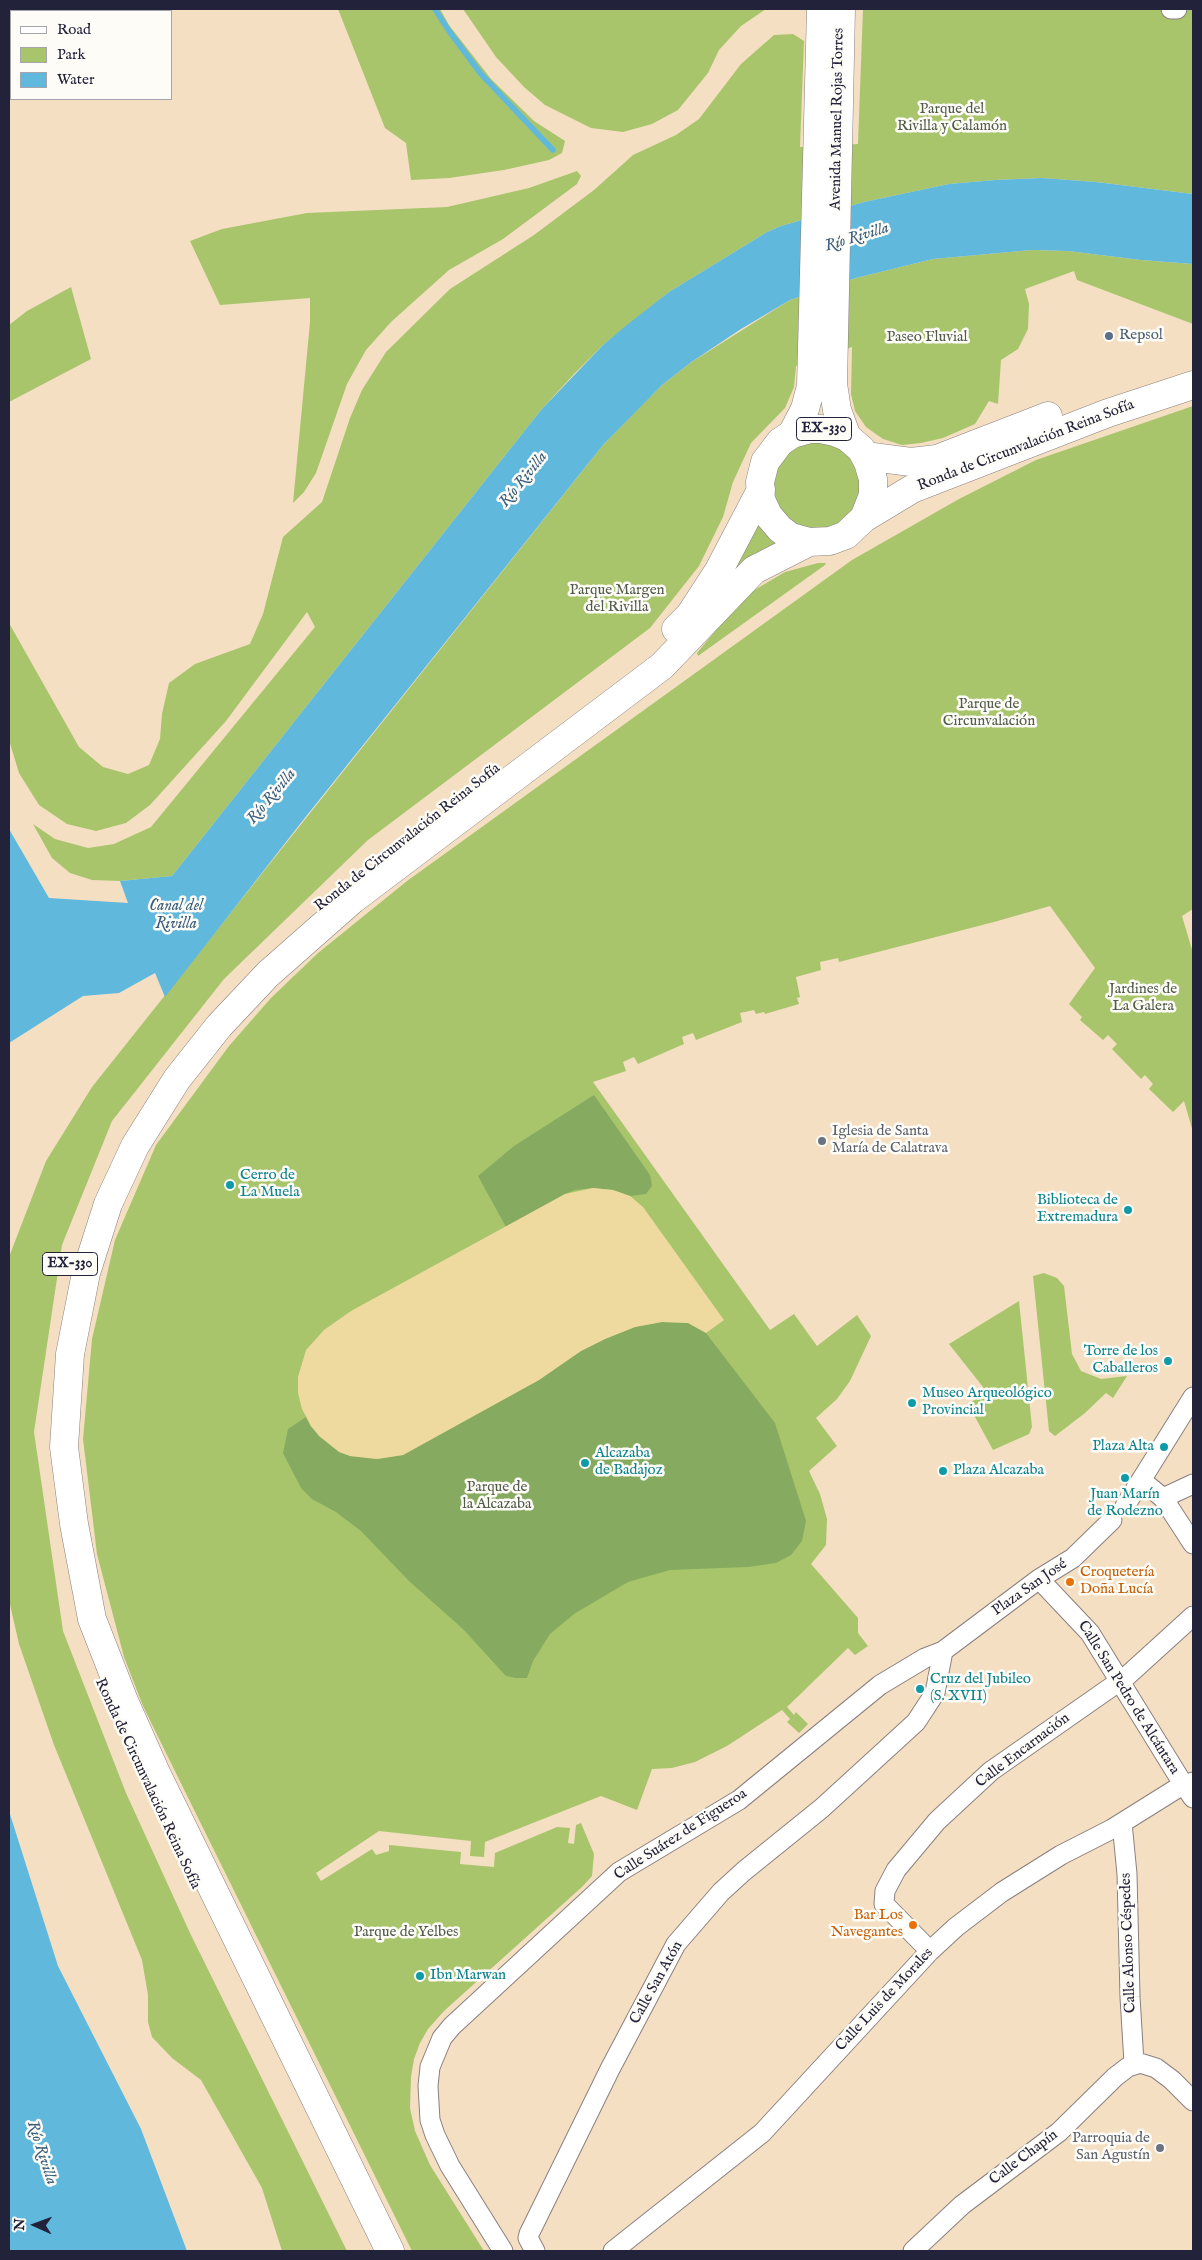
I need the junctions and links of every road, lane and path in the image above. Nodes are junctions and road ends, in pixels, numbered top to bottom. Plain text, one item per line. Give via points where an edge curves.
1 (821, 9) edge
2 (841, 9) edge
3 (828, 130) junction
4 (1193, 366) edge
5 (822, 371) junction
6 (1193, 385) edge
7 (792, 434) junction
8 (856, 447) junction
9 (760, 490) junction
10 (864, 518) junction
11 (809, 542) junction
12 (1193, 1397) edge
13 (1141, 1480) junction
14 (1193, 1484) edge
15 (1163, 1498) junction
16 (1125, 1506) dead end
17 (1112, 1520) dead end
18 (1193, 1544) edge
19 (1039, 1579) junction
20 (1193, 1616) edge
21 (943, 1651) junction
22 (1120, 1680) junction
23 (880, 1685) joint
24 (1190, 1788) edge
25 (1122, 1823) junction
26 (930, 1951) junction
27 (1134, 2064) junction
28 (1193, 2100) edge
29 (372, 2251) edge
30 (390, 2251) edge
31 (503, 2251) edge
32 (534, 2251) edge
33 (613, 2251) edge
34 (913, 2251) edge

1 - 3 main road, Avenida Manuel Rojas Torres
2 - 3 main road, Avenida Manuel Rojas Torres
3 - 5 main road, Avenida Manuel Rojas Torres
4 - 8 main road, Ronda de Circunvalación Reina Sofía / EX-330 via 1100,396 937,459 911,462
5 - 7 main road, Avenida Manuel Rojas Torres via 811,386 805,409
5 - 8 main road, Avenida Manuel Rojas Torres
6 - 10 main road, Ronda de Circunvalación Reina Sofía / EX-330 via 1108,413 912,489
7 - 8 main road, Ronda de Circunvalación Reina Sofía / EX-330 via 821,429 835,432
7 - 9 main road, Ronda de Circunvalación Reina Sofía / EX-330 via 780,442 765,462
8 - 10 main road, Ronda de Circunvalación Reina Sofía / EX-330 via 873,479 873,495
9 - 11 main road, Ronda de Circunvalación Reina Sofía / EX-330 via 768,515 780,529 791,537
9 - 29 main road, Ronda de Circunvalación Reina Sofía / EX-330 via 718,572 690,615 650,657 342,886 255,965 206,1018 161,1072 90,1199 68,1270 52,1354 47,1447 57,1526 78,1625 108,1707 142,1782
10 - 11 main road, Ronda de Circunvalación Reina Sofía / EX-330 via 846,535 830,541
11 - 30 main road, Ronda de Circunvalación Reina Sofía / EX-330 via 754,570 662,666 366,889 268,974 219,1026 177,1079 135,1146 108,1204 86,1273 70,1354 64,1447 74,1524 92,1619 156,1773
12 - 13 street
13 - 15 street
13 - 16 street
14 - 15 street
15 - 18 street
17 - 19 street, Plaza San José via 1073,1558
19 - 21 street, Plaza San José
19 - 22 street, Calle San Pedro de Alcántara via 1090,1632
20 - 22 street, Calle Encarnación
21 - 23 street, Plaza San José via 913,1664
21 - 32 street, Calle San Atón via 937,1687 922,1716 822,1808 721,1892 676,1944 529,2234
22 - 24 street, Calle San Pedro de Alcántara
22 - 26 street, Calle Encarnación via 991,1771 937,1821 896,1870 884,1904
23 - 31 street, Calle Suárez de Figueroa via 739,1800 618,1872 442,2038 430,2067 430,2120 450,2166
24 - 25 street, Calle Luis de Morales
25 - 26 street, Calle Luis de Morales via 1061,1855 1002,1892
25 - 27 street, Calle Alonso Céspedes
26 - 33 street, Calle Luis de Morales via 762,2132
27 - 28 street via 1156,2068
27 - 34 street, Calle Chapín via 1114,2077 1054,2136 962,2206

